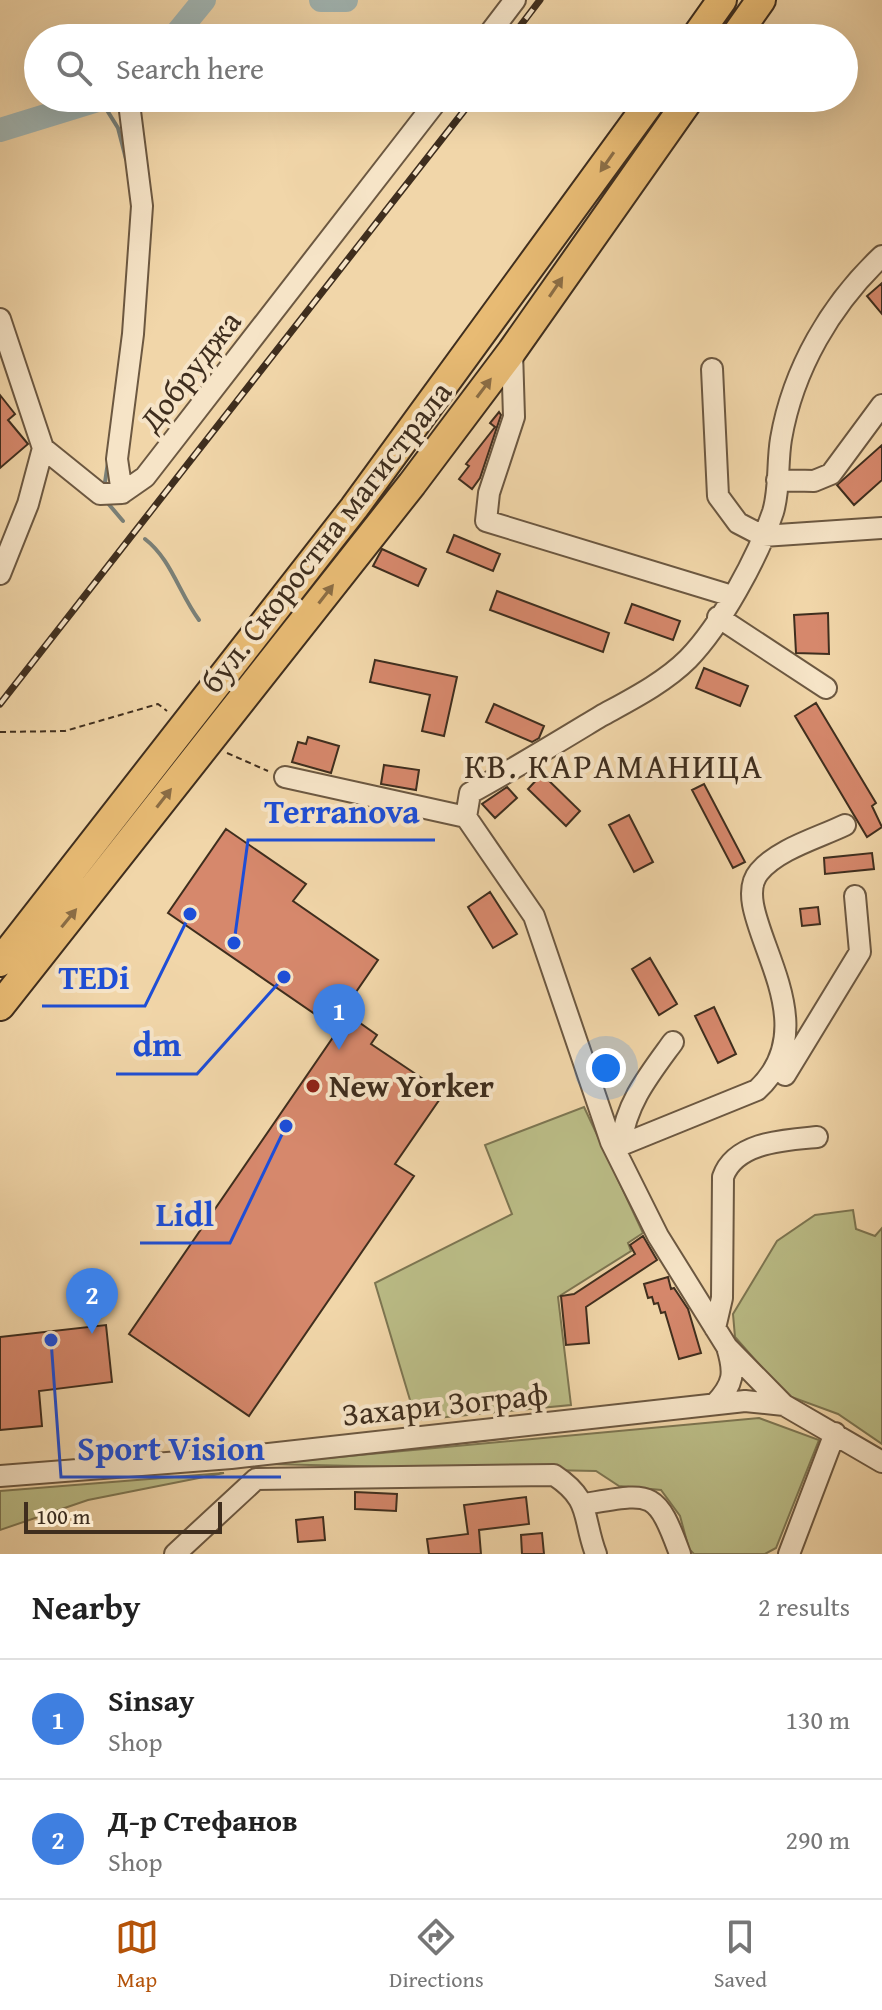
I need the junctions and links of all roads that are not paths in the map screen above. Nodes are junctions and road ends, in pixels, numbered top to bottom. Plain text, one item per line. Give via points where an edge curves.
1 (515, 0) edge
2 (722, 0) edge
3 (761, 0) edge
4 (497, 24) edge
5 (705, 24) edge
6 (744, 24) edge
7 (130, 112) edge
8 (428, 112) edge
9 (643, 112) edge
10 (680, 112) edge
11 (882, 256) edge
12 (0, 319) edge
13 (512, 351) junction
14 (712, 369) dead end
15 (882, 405) edge
16 (43, 448) junction
17 (777, 480) junction
18 (111, 494) junction
19 (882, 528) edge
20 (763, 536) junction
21 (0, 574) edge
22 (732, 596) junction
23 (718, 617) junction
24 (826, 688) dead end
25 (285, 777) road end
26 (466, 817) junction
27 (845, 825) dead end
28 (82, 860) junction
29 (855, 896) dead end
30 (0, 940) edge
31 (11, 970) edge
32 (0, 1006) edge
33 (0, 1020) edge
34 (673, 1042) dead end
35 (757, 1090) junction
36 (817, 1137) dead end
37 (618, 1146) junction
38 (715, 1328) junction
39 (727, 1347) junction
40 (715, 1404) junction
41 (784, 1405) junction
42 (835, 1433) junction
43 (231, 1458) junction
44 (882, 1462) edge
45 (0, 1476) edge
46 (256, 1479) junction
47 (585, 1504) junction
48 (175, 1554) edge
49 (596, 1554) edge
50 (680, 1554) edge
51 (789, 1554) edge

1 - 4 street
2 - 5 highway
3 - 6 highway
7 - 18 street via 142,206 133,334
8 - 18 street, Добруджа via 145,477
9 -> 28 highway, бул. Скоростна магистрала via 439,396
13 -> 10 highway, бул. Скоростна магистрала
11 - 17 street via 837,304 820,331 791,400
12 - 16 street
13 - 22 street via 514,417 489,493 486,521
31 -> 13 highway, бул. Скоростна магистрала via 403,497
14 - 20 street via 718,496 738,523
15 - 17 street via 831,474 814,481
16 - 18 street
16 - 21 street
17 - 20 street
19 - 20 street
20 - 22 street
22 - 23 street
23 - 24 street
23 - 26 street via 687,659 637,695 470,793
25 - 26 street
26 - 37 street via 534,916
27 - 35 street via 771,861 756,875 751,893 782,989 785,1021 784,1051 773,1075
28 - 30 highway
28 - 31 highway, бул. Скоростна магистрала
29 - 35 street via 860,952 785,1075
31 - 32 highway, бул. Скоростна магистрала
31 - 33 highway
34 - 37 street via 634,1098
35 - 37 street
36 - 38 street via 776,1141 734,1157 727,1166 722,1298
37 - 38 street via 658,1236
38 - 39 street
39 - 40 street via 734,1370 731,1387
39 - 41 street
40 - 41 street, Захари Зограф
40 - 43 street, Захари Зограф
41 - 42 street, Захари Зограф
42 - 44 street, Захари Зограф
42 - 51 street
43 - 45 street, Захари Зограф
43 - 46 street
46 - 47 street via 554,1475
46 - 48 street
47 - 49 street
47 - 50 street via 632,1496 650,1501 665,1512

